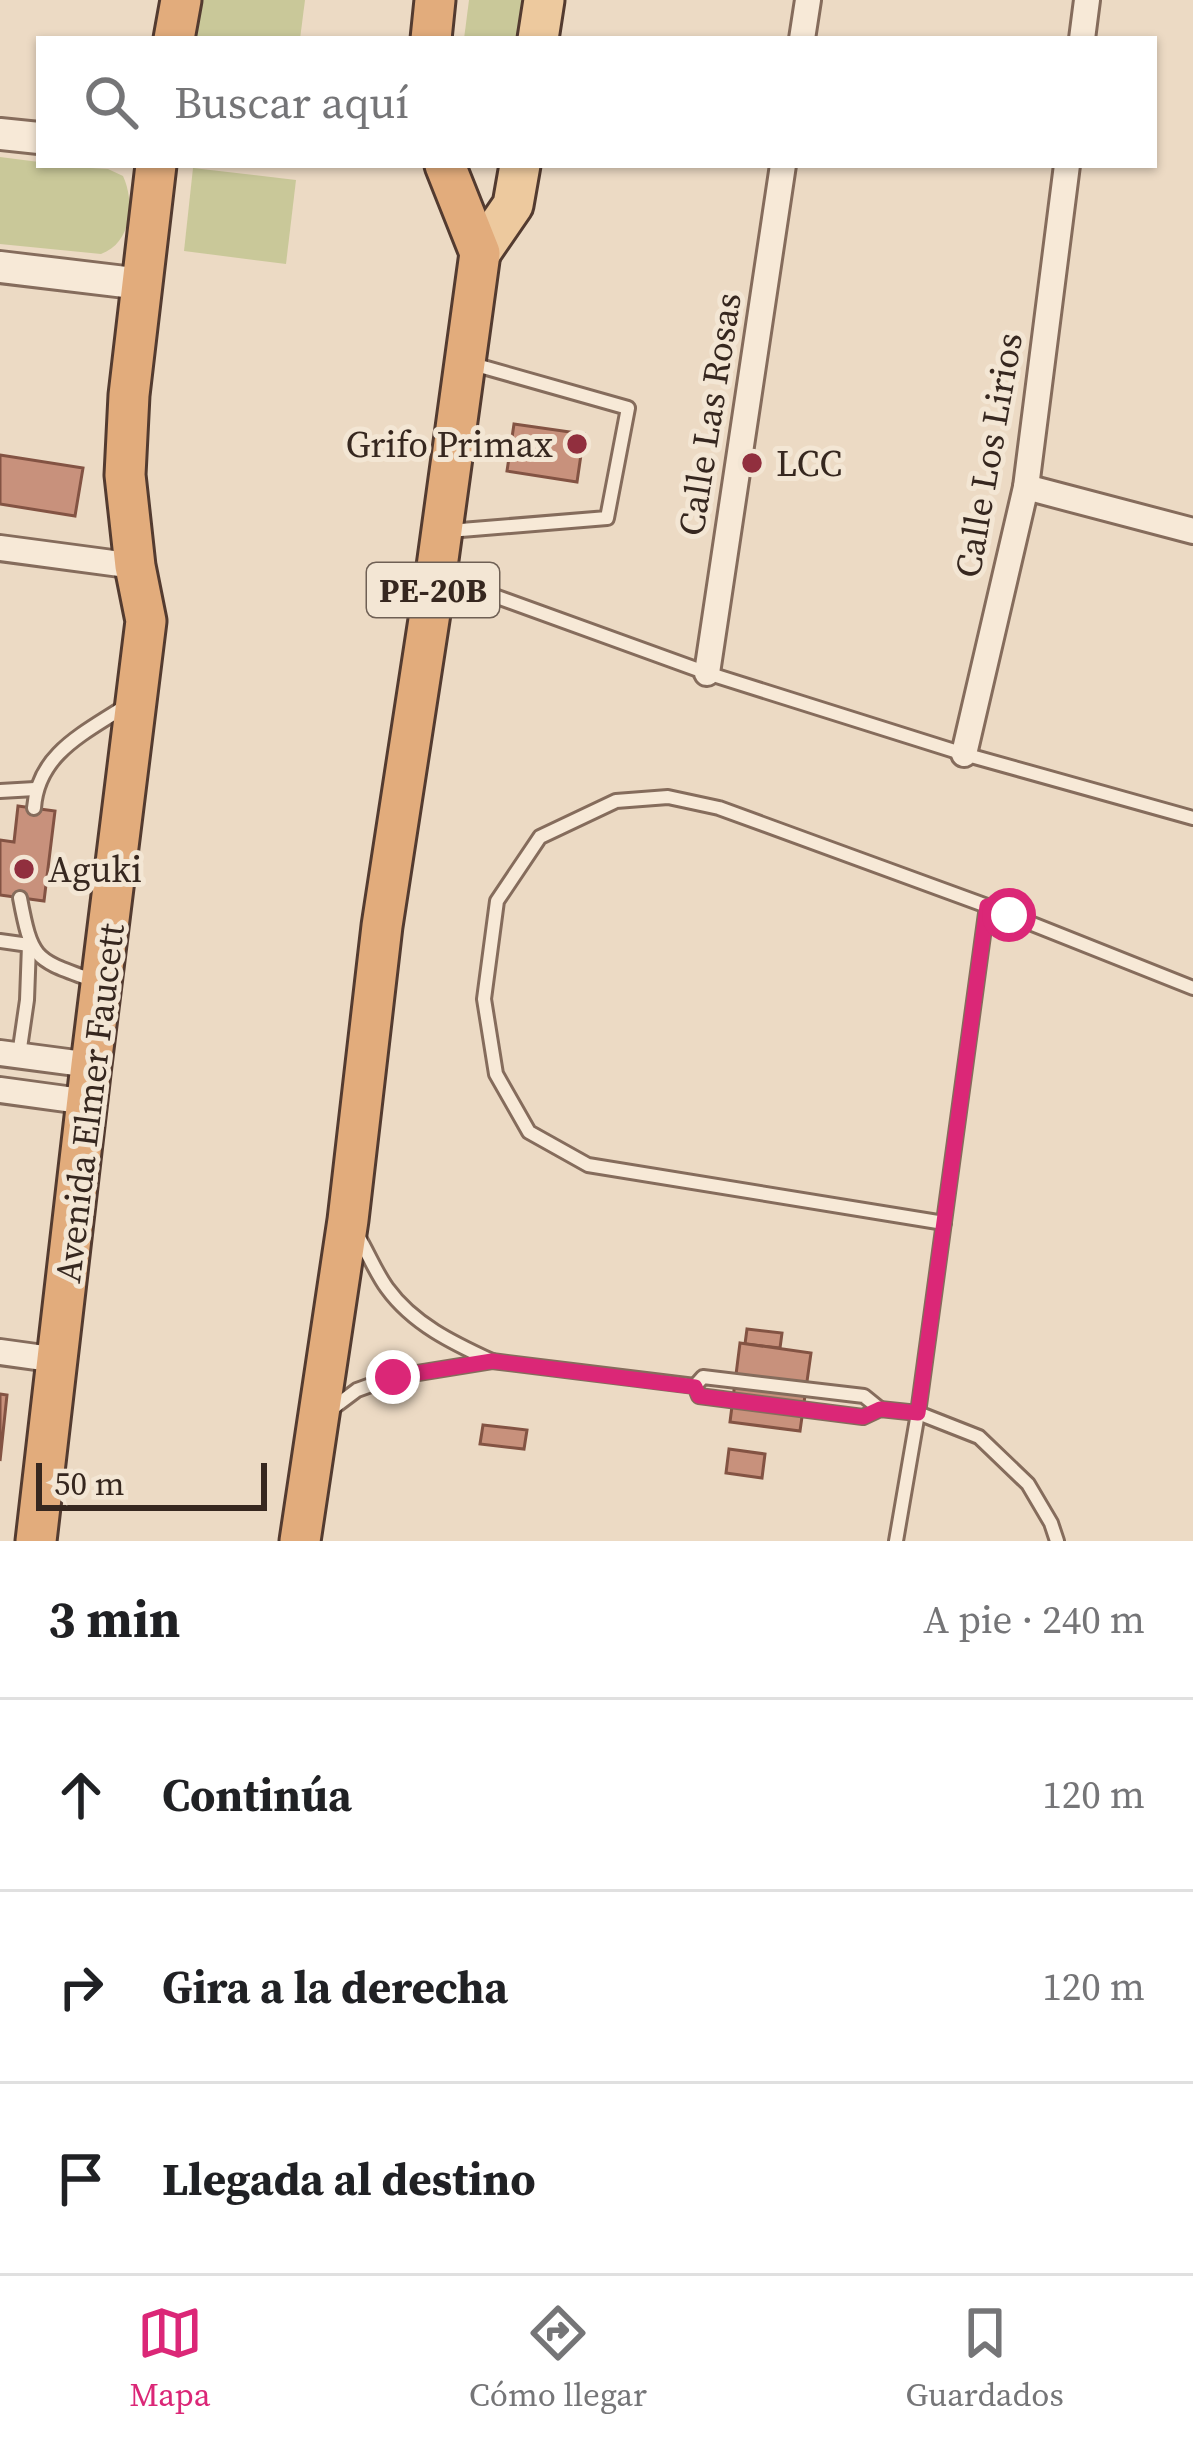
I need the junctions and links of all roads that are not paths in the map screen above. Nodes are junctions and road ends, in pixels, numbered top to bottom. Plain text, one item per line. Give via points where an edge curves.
1 (182, 0) edge
2 (435, 0) edge
3 (544, 0) edge
4 (808, 0) edge
5 (1087, 0) edge
6 (175, 36) edge
7 (431, 36) edge
8 (538, 36) edge
9 (802, 36) edge
10 (1082, 36) edge
11 (0, 134) edge
12 (36, 138) edge
13 (156, 168) edge
14 (446, 168) edge
15 (519, 168) edge
16 (783, 168) edge
17 (1066, 168) edge
18 (480, 253) junction
19 (0, 267) edge
20 (142, 284) junction
21 (464, 362) junction
22 (1027, 487) junction
23 (441, 531) junction
24 (1193, 531) edge
25 (0, 548) edge
26 (135, 566) junction
27 (436, 574) junction
28 (707, 673) junction
29 (138, 698) junction
30 (964, 754) junction
31 (35, 789) junction
32 (0, 790) edge
33 (34, 808) dead end
34 (1193, 818) edge
35 (20, 898) dead end
36 (987, 906) junction
37 (0, 941) edge
38 (28, 945) junction
39 (103, 983) junction
40 (1193, 988) edge
41 (9, 1054) edge
42 (90, 1083) junction
43 (0, 1090) edge
44 (348, 1220) junction
45 (944, 1223) junction
46 (0, 1352) edge
47 (58, 1360) junction
48 (492, 1361) junction
49 (695, 1387) junction
50 (880, 1409) junction
51 (918, 1413) junction
52 (317, 1419) junction
53 (36, 1541) edge
54 (300, 1541) edge
55 (896, 1541) edge
56 (1057, 1541) edge

1 - 6 highway
2 - 7 highway
3 - 8 main road
4 - 9 street
5 - 10 street
11 - 12 street
13 - 20 highway, Avenida Elmer Faucett
14 - 18 highway
15 - 18 main road via 513,205
16 - 28 street, Calle Las Rosas
17 - 22 street, Calle Los Lirios
18 - 21 highway, PE-20B
19 - 20 street
20 - 26 highway, Avenida Elmer Faucett via 125,475
21 - 23 highway, PE-20B
21 - 23 lane via 628,408 608,518
22 - 24 street
22 - 30 street, Calle Los Lirios
23 - 27 highway, PE-20B
25 - 26 street
26 - 29 highway, Avenida Elmer Faucett via 146,621
27 - 28 lane
27 - 44 highway, PE-20B
28 - 30 lane
29 - 31 lane via 49,762
29 - 39 highway, Avenida Elmer Faucett
30 - 34 lane
31 - 32 lane
31 - 33 lane
35 - 38 lane
36 - 40 lane
36 - 45 lane
36 - 45 lane via 719,808 668,797 616,800 540,837 497,901 484,999 496,1073 529,1132 588,1165
37 - 38 lane
38 - 39 lane via 50,965
38 - 41 lane via 27,1000
39 - 42 highway, Avenida Elmer Faucett
41 - 42 street
42 - 43 street
42 - 47 highway, Avenida Elmer Faucett
44 - 48 lane via 407,1310
44 - 52 highway, PE-20B
45 - 51 lane
46 - 47 street
47 - 53 highway, Avenida Elmer Faucett
48 - 49 lane
48 - 52 lane via 373,1384
49 - 50 lane via 699,1396 863,1417
49 - 50 lane via 703,1377 864,1396
50 - 51 lane
51 - 55 lane
51 - 56 lane via 980,1437 1028,1484
52 - 54 highway, PE-20B

